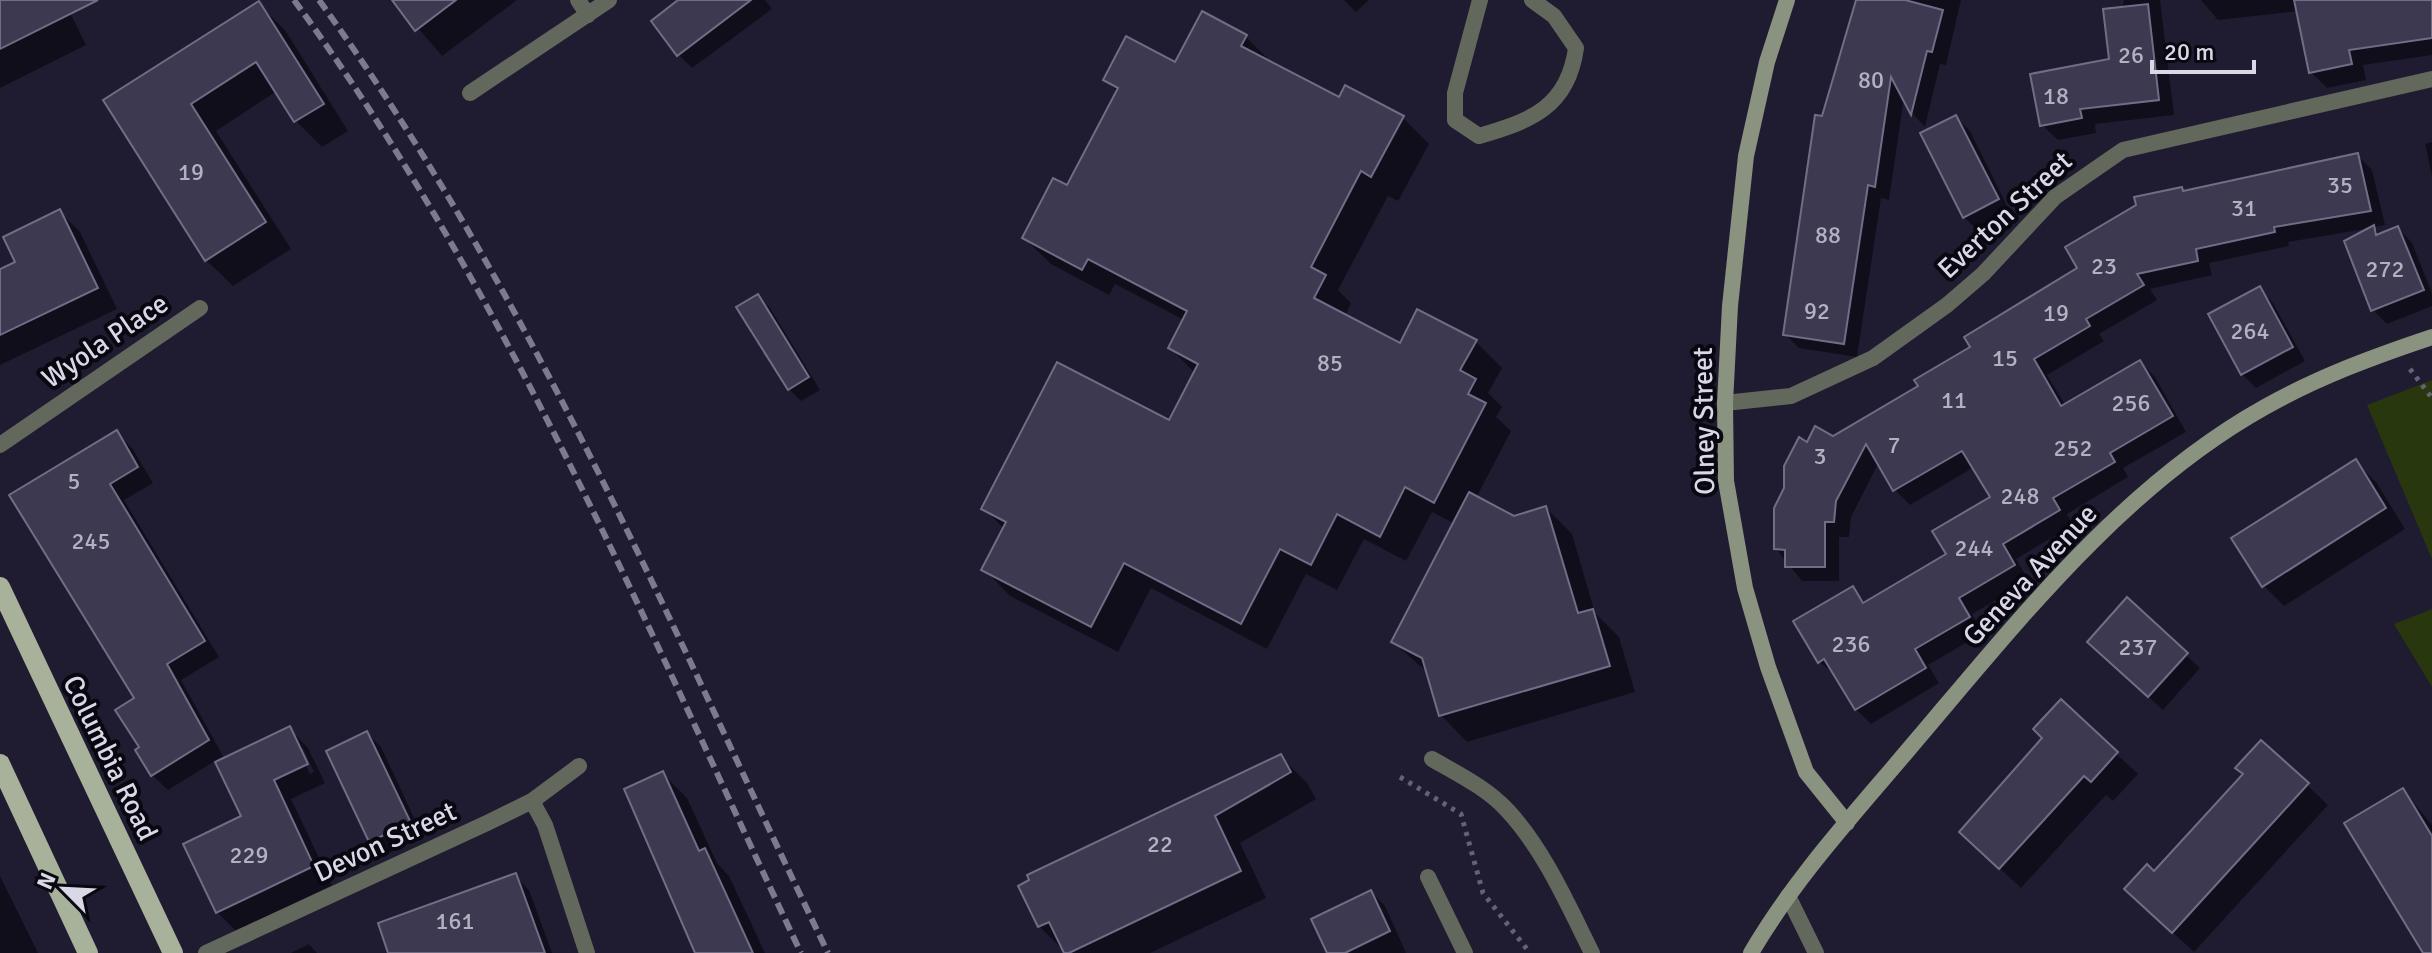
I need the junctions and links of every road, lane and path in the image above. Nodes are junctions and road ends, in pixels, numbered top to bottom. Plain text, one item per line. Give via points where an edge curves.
1 (578, 0) edge
2 (609, 0) edge
3 (1480, 0) edge
4 (1532, 0) edge
5 (1787, 0) edge
6 (588, 15) junction
7 (2432, 79) edge
8 (470, 93) dead end
9 (200, 308) dead end
10 (2432, 337) edge
11 (2395, 349) junction
12 (2432, 398) edge
13 (1725, 403) junction
14 (0, 445) edge
15 (0, 587) edge
16 (1432, 759) dead end
17 (0, 764) edge
18 (579, 766) dead end
19 (1400, 777) dead end
20 (532, 801) junction
21 (1847, 823) junction
22 (1428, 877) dead end
23 (1788, 896) junction
24 (88, 953) edge
25 (173, 953) edge
26 (206, 953) edge
27 (587, 953) edge
28 (1465, 953) edge
29 (1530, 953) edge
30 (1592, 953) edge
31 (1751, 953) edge
32 (1816, 953) edge

1 - 6 street
2 - 6 street
3 - 4 street via 1455,93 1455,120 1479,136 1535,116 1558,98 1573,76 1576,48 1554,16
5 - 13 main road, Olney Street via 1746,156
6 - 8 street
7 - 13 street, Everton Street via 2123,150 2055,197 1983,274 1873,358 1791,396
9 - 14 street, Wyola Place
10 - 11 main road, Geneva Avenue
11 - 12 path
11 - 21 main road, Geneva Avenue via 2265,407 2191,456 2104,530
13 - 21 main road, Olney Street via 1726,481 1745,588 1806,772
15 - 25 main road, Columbia Road
16 - 30 street via 1507,810 1548,869
17 - 24 main road
18 - 20 street, Devon Street
19 - 29 path via 1461,814 1483,893
20 - 26 street, Devon Street
20 - 27 street via 545,825
21 - 23 main road, Geneva Avenue
22 - 28 street
23 - 31 main road, Geneva Avenue
23 - 32 street

